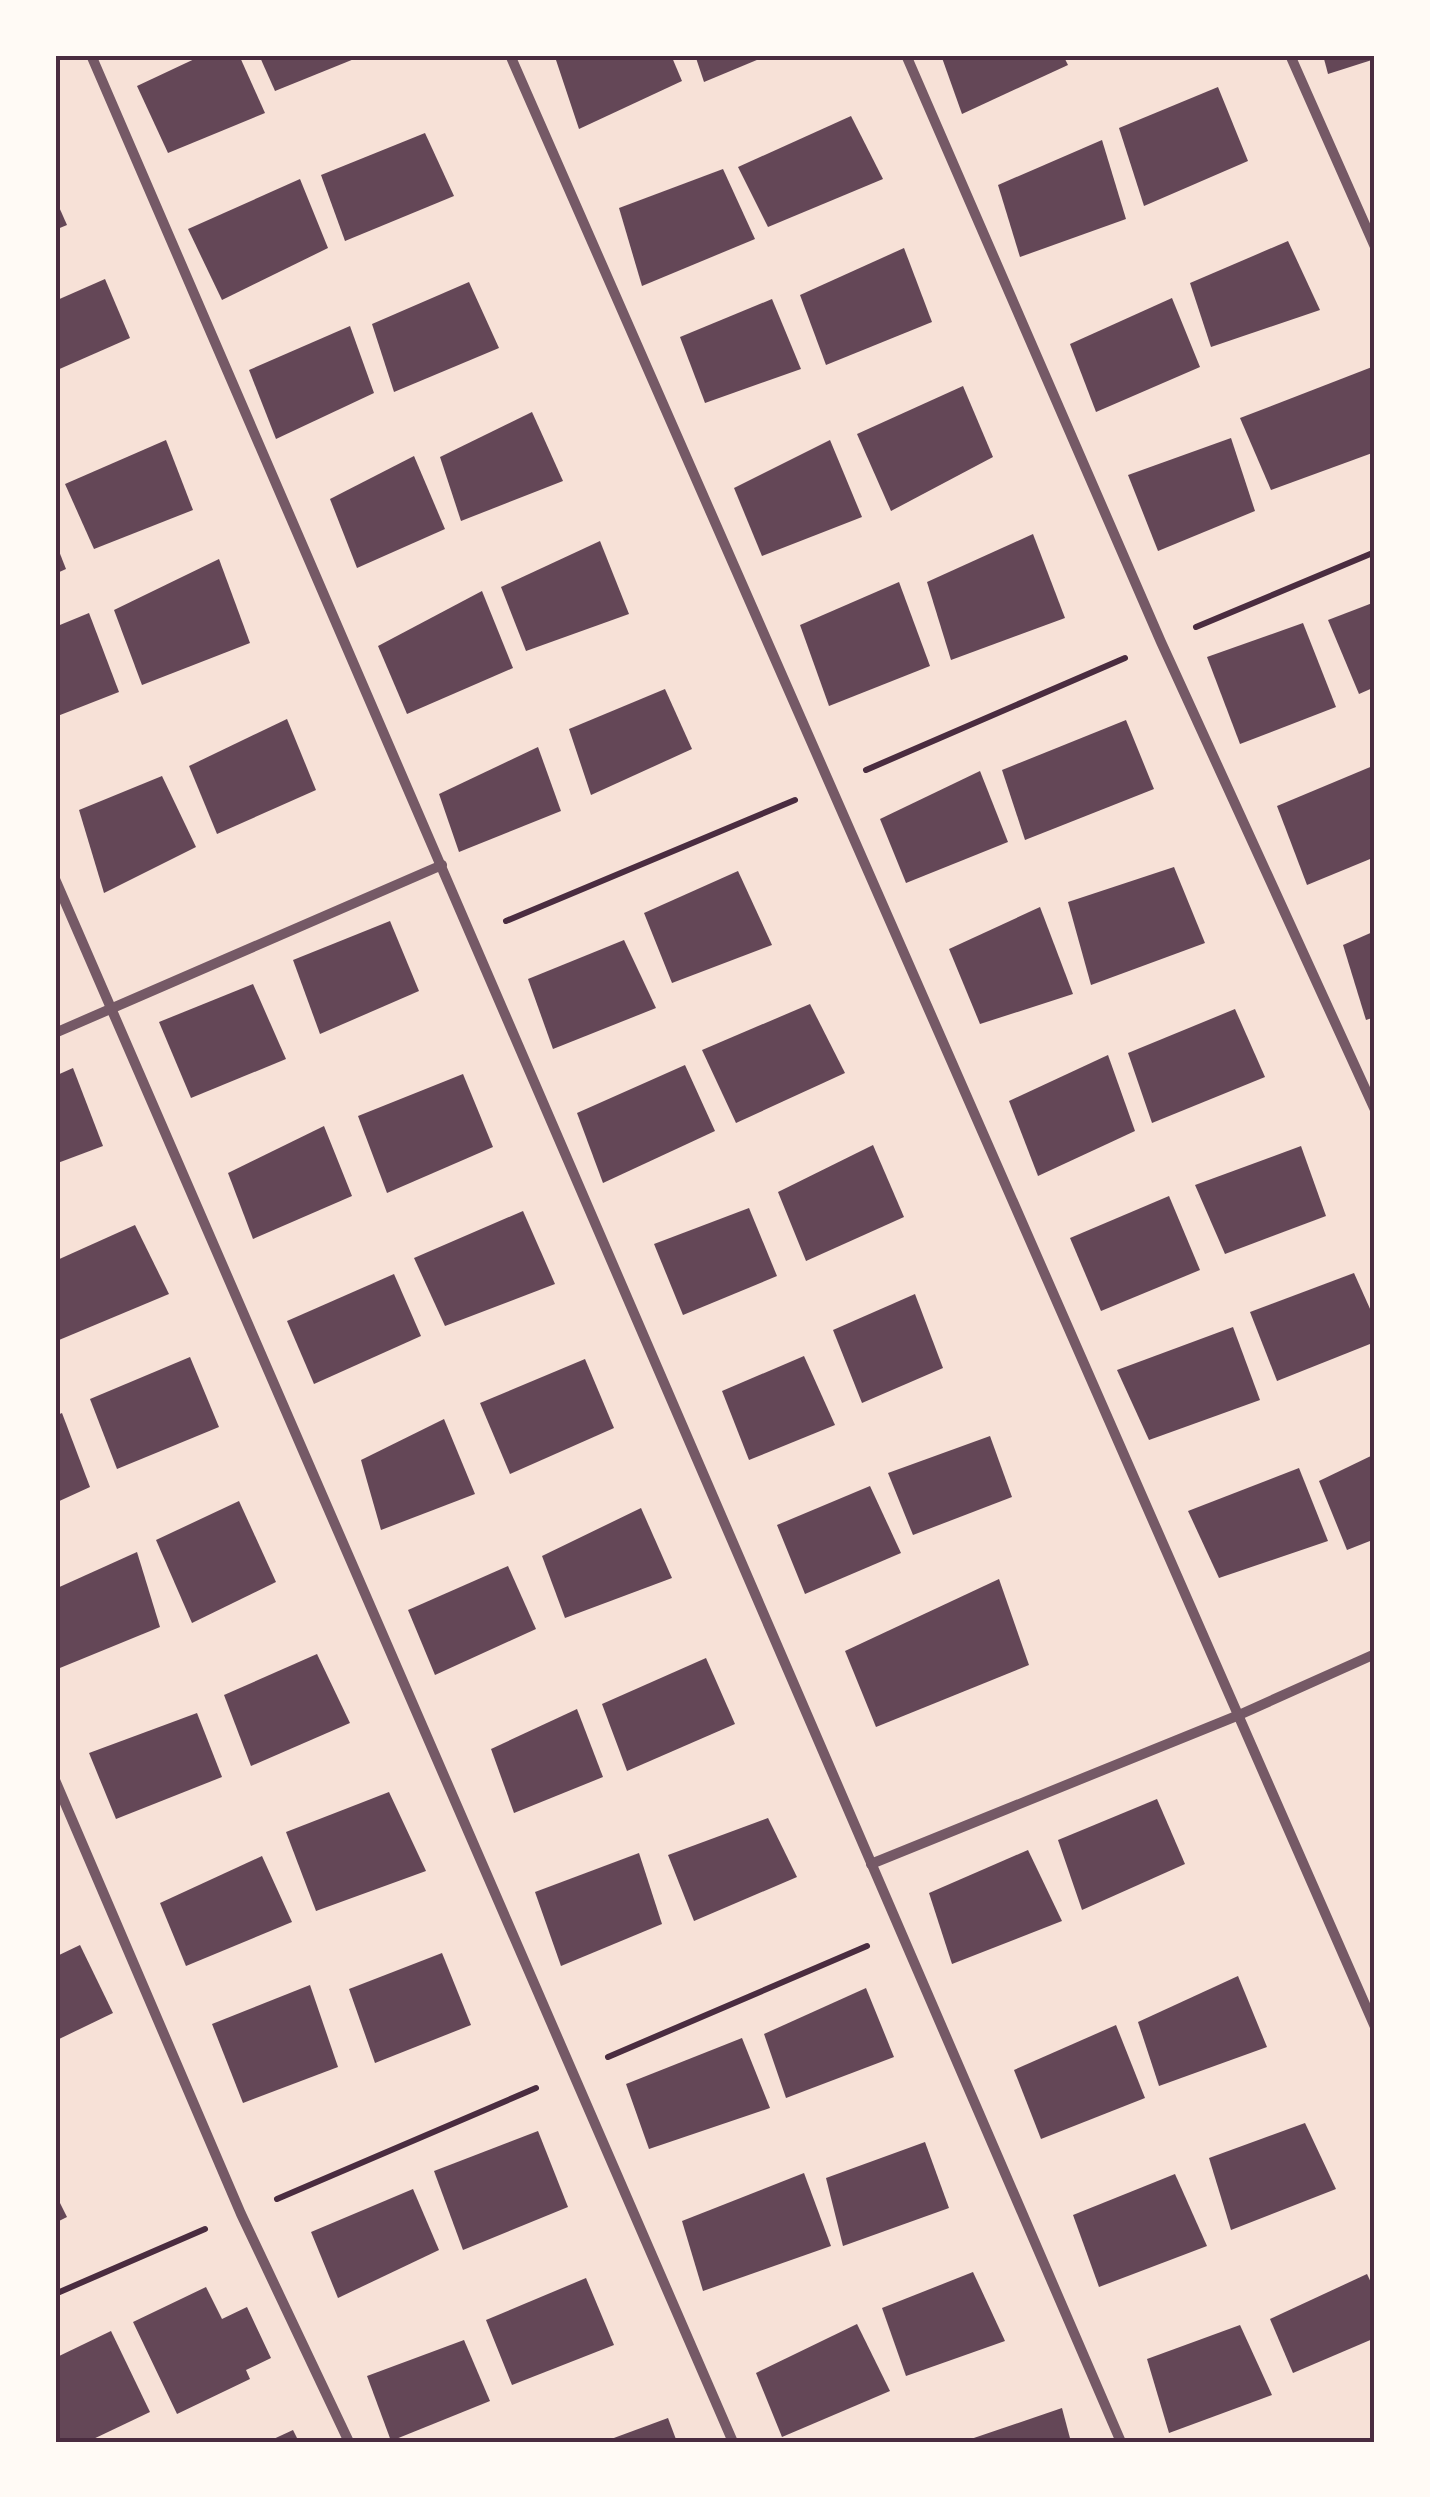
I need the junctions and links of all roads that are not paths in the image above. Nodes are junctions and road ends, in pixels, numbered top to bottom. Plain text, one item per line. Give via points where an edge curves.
1 (91, 55) edge
2 (510, 55) edge
3 (906, 55) edge
4 (1290, 55) edge
5 (1375, 248) edge
6 (442, 865) junction
7 (55, 879) edge
8 (112, 1008) junction
9 (55, 1033) edge
10 (1375, 1110) edge
11 (1375, 1654) edge
12 (1239, 1714) junction
13 (55, 1780) edge
14 (871, 1864) junction
15 (1375, 2027) edge
16 (349, 2442) edge
17 (733, 2442) edge
18 (1120, 2442) edge

1 - 6 street
2 - 12 street
3 - 10 street via 1161,642
4 - 5 street
6 - 8 street
6 - 14 street
7 - 8 street
8 - 9 street
8 - 17 street
11 - 12 street
12 - 14 street
12 - 15 street
13 - 16 street via 241,2214
14 - 18 street

